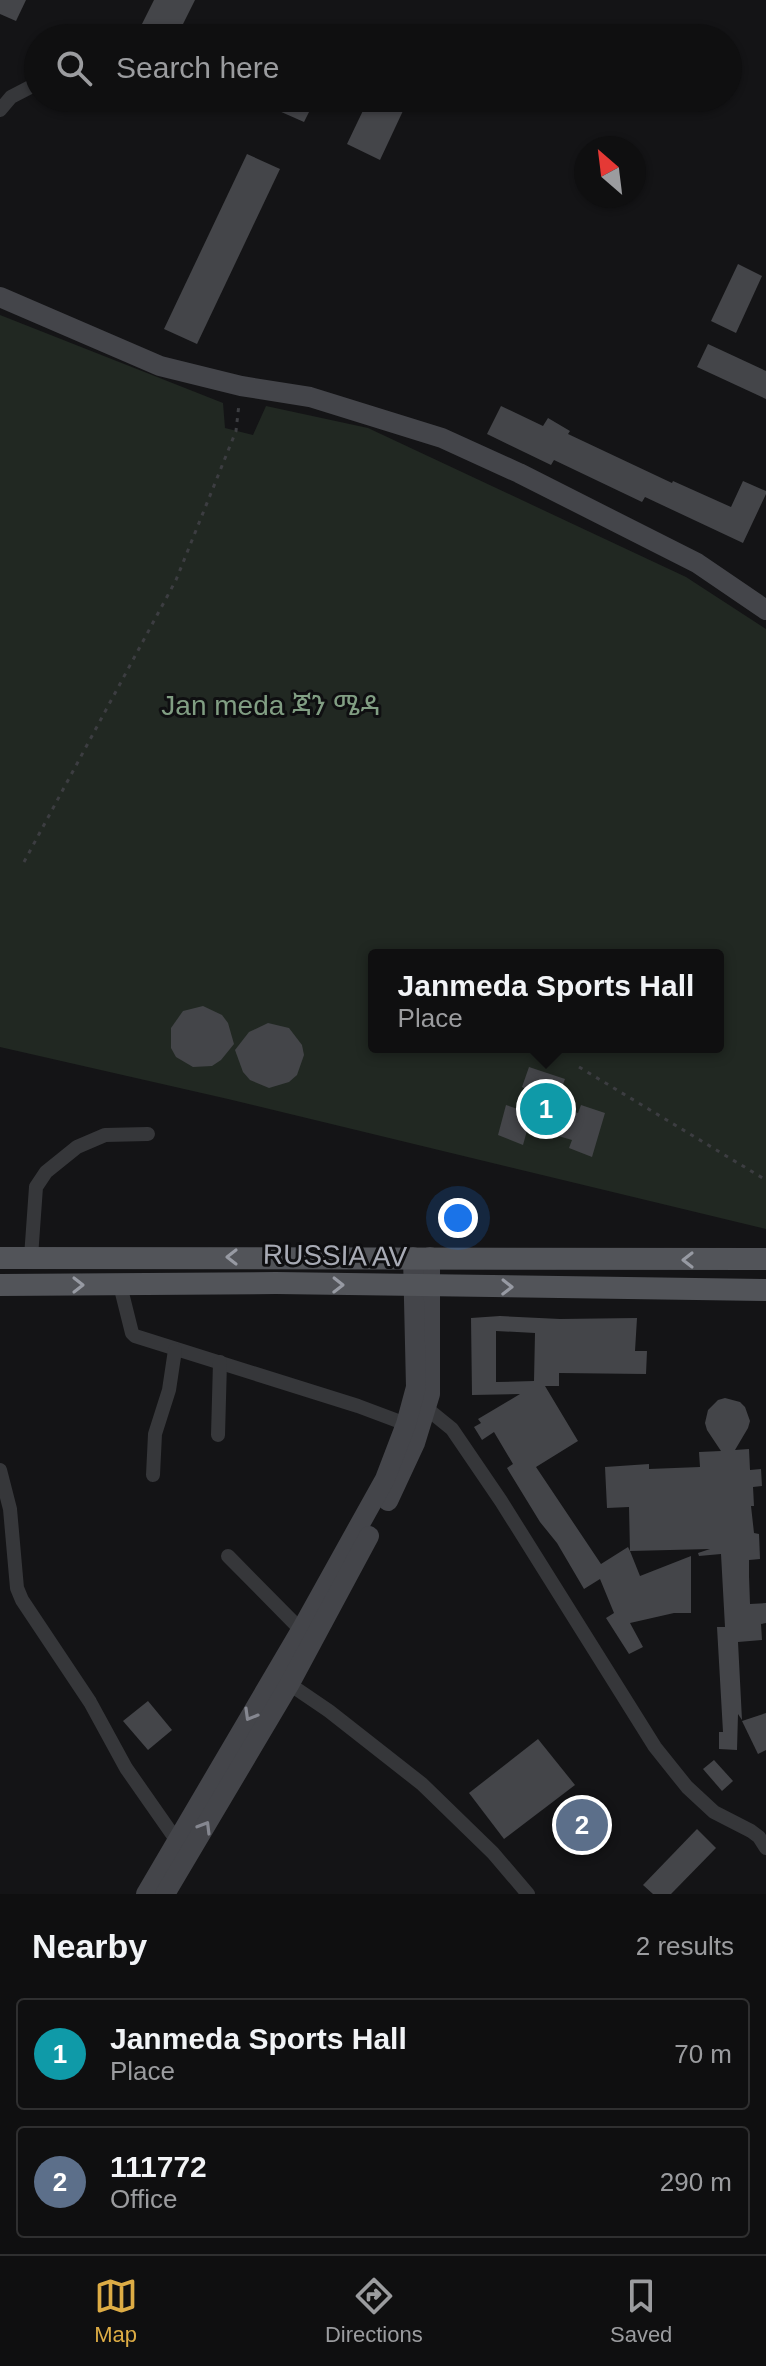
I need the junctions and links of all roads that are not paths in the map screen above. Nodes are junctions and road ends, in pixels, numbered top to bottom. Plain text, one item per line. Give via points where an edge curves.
1 (24, 90) edge
2 (0, 110) edge
3 (0, 297) edge
4 (766, 610) edge
5 (148, 1134) dead end
6 (31, 1257) junction
7 (422, 1257) junction
8 (0, 1258) edge
9 (766, 1259) edge
10 (0, 1285) edge
11 (120, 1285) junction
12 (420, 1286) junction
13 (766, 1290) edge
14 (175, 1350) junction
15 (220, 1362) junction
16 (420, 1403) junction
17 (406, 1424) junction
18 (218, 1435) dead end
19 (0, 1470) edge
20 (153, 1475) dead end
21 (228, 1556) dead end
22 (334, 1589) junction
23 (301, 1630) junction
24 (282, 1679) junction
25 (764, 1840) edge
26 (177, 1841) junction
27 (146, 1894) edge
28 (165, 1894) edge
29 (528, 1894) edge

1 - 2 street
3 - 4 main road via 160,366 310,397 442,438 697,563
5 - 6 street via 105,1135 77,1147 46,1172 36,1187
7 -> 6 main road, RUSSIA AV
6 - 8 main road, RUSSIA AV
9 -> 7 main road, RUSSIA AV
7 - 12 main road
10 -> 11 main road, RUSSIA AV
11 -> 12 main road, RUSSIA AV
11 - 14 street via 132,1333
12 -> 13 main road, RUSSIA AV
12 - 16 main road
14 - 15 street
14 - 20 street via 155,1434
15 - 17 street
15 - 18 street
16 - 17 main road
16 - 22 main road via 403,1472
16 - 25 street via 452,1429 655,1747 714,1812
17 - 22 main road
19 - 26 street via 22,1600
21 - 23 street
22 - 23 main road
22 - 24 main road
23 - 24 main road
24 -> 26 main road
28 -> 24 main road
24 - 29 street via 422,1784
26 - 27 main road

